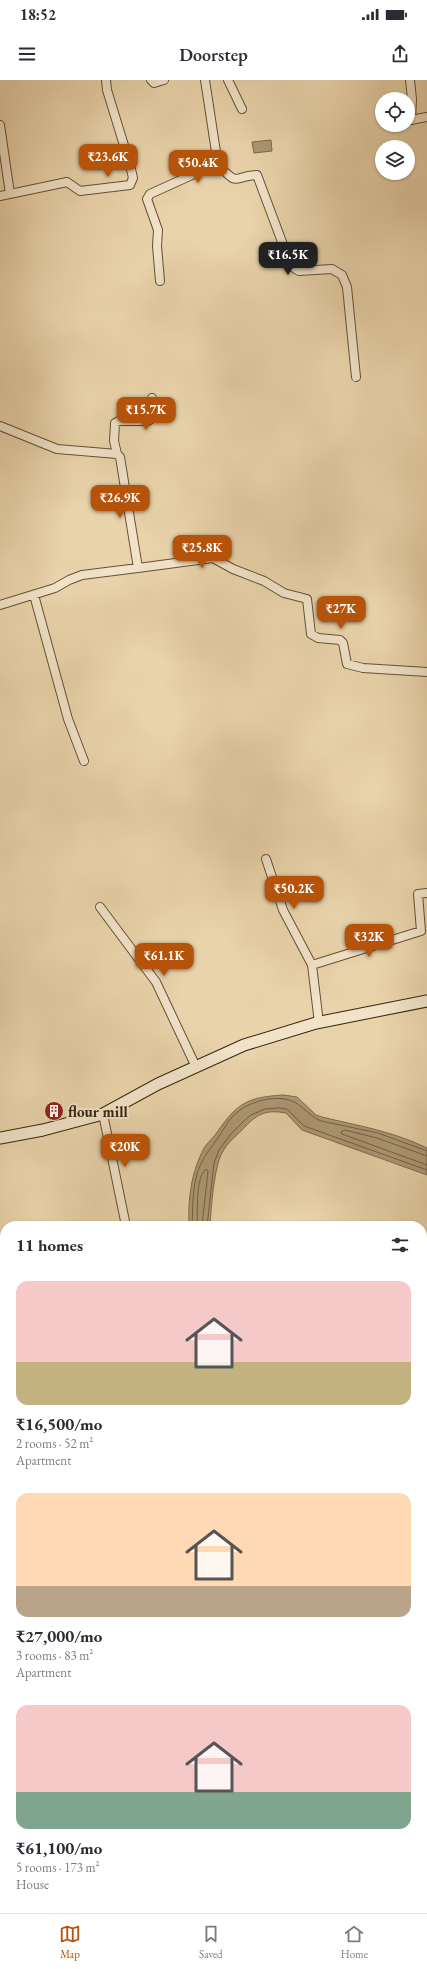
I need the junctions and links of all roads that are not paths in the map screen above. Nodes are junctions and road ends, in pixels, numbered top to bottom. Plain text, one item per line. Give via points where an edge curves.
1 (106, 80) edge
2 (151, 80) edge
3 (164, 80) edge
4 (205, 80) edge
5 (228, 80) edge
6 (410, 80) edge
7 (242, 109) dead end
8 (427, 117) edge
9 (0, 125) edge
10 (218, 165) junction
11 (10, 194) junction
12 (0, 196) edge
13 (160, 281) dead end
14 (356, 377) dead end
15 (152, 398) dead end
16 (0, 426) edge
17 (117, 454) junction
18 (138, 568) junction
19 (34, 595) junction
20 (0, 605) edge
21 (427, 672) edge
22 (84, 761) dead end
23 (266, 860) dead end
24 (427, 893) edge
25 (100, 907) dead end
26 (312, 965) junction
27 (427, 1001) edge
28 (319, 1023) junction
29 (196, 1067) junction
30 (103, 1114) junction
31 (0, 1138) edge
32 (125, 1221) edge

1 - 11 street via 130,164 133,178 130,185 80,191 67,182
2 - 3 street via 154,83
4 - 10 street
5 - 7 street
6 - 8 street via 411,120
9 - 11 street
10 - 13 street via 150,194 147,199 158,230
10 - 14 street via 232,179 239,180 257,175 291,266 299,271 332,269 342,275 347,287
11 - 12 street
15 - 17 street via 152,418 148,421 115,423 114,441
16 - 17 street via 57,449
17 - 18 street via 120,457
18 - 19 street via 82,575
18 - 21 street via 213,558 284,593 307,599 311,634 318,638 340,640 343,643 347,664 363,668
19 - 20 street
19 - 22 street via 68,719
23 - 26 street via 282,910
24 - 26 street via 418,894 421,931
25 - 29 street via 156,982
26 - 28 street
27 - 28 main road
28 - 29 main road via 244,1045
29 - 30 main road
30 - 31 main road
30 - 32 street

